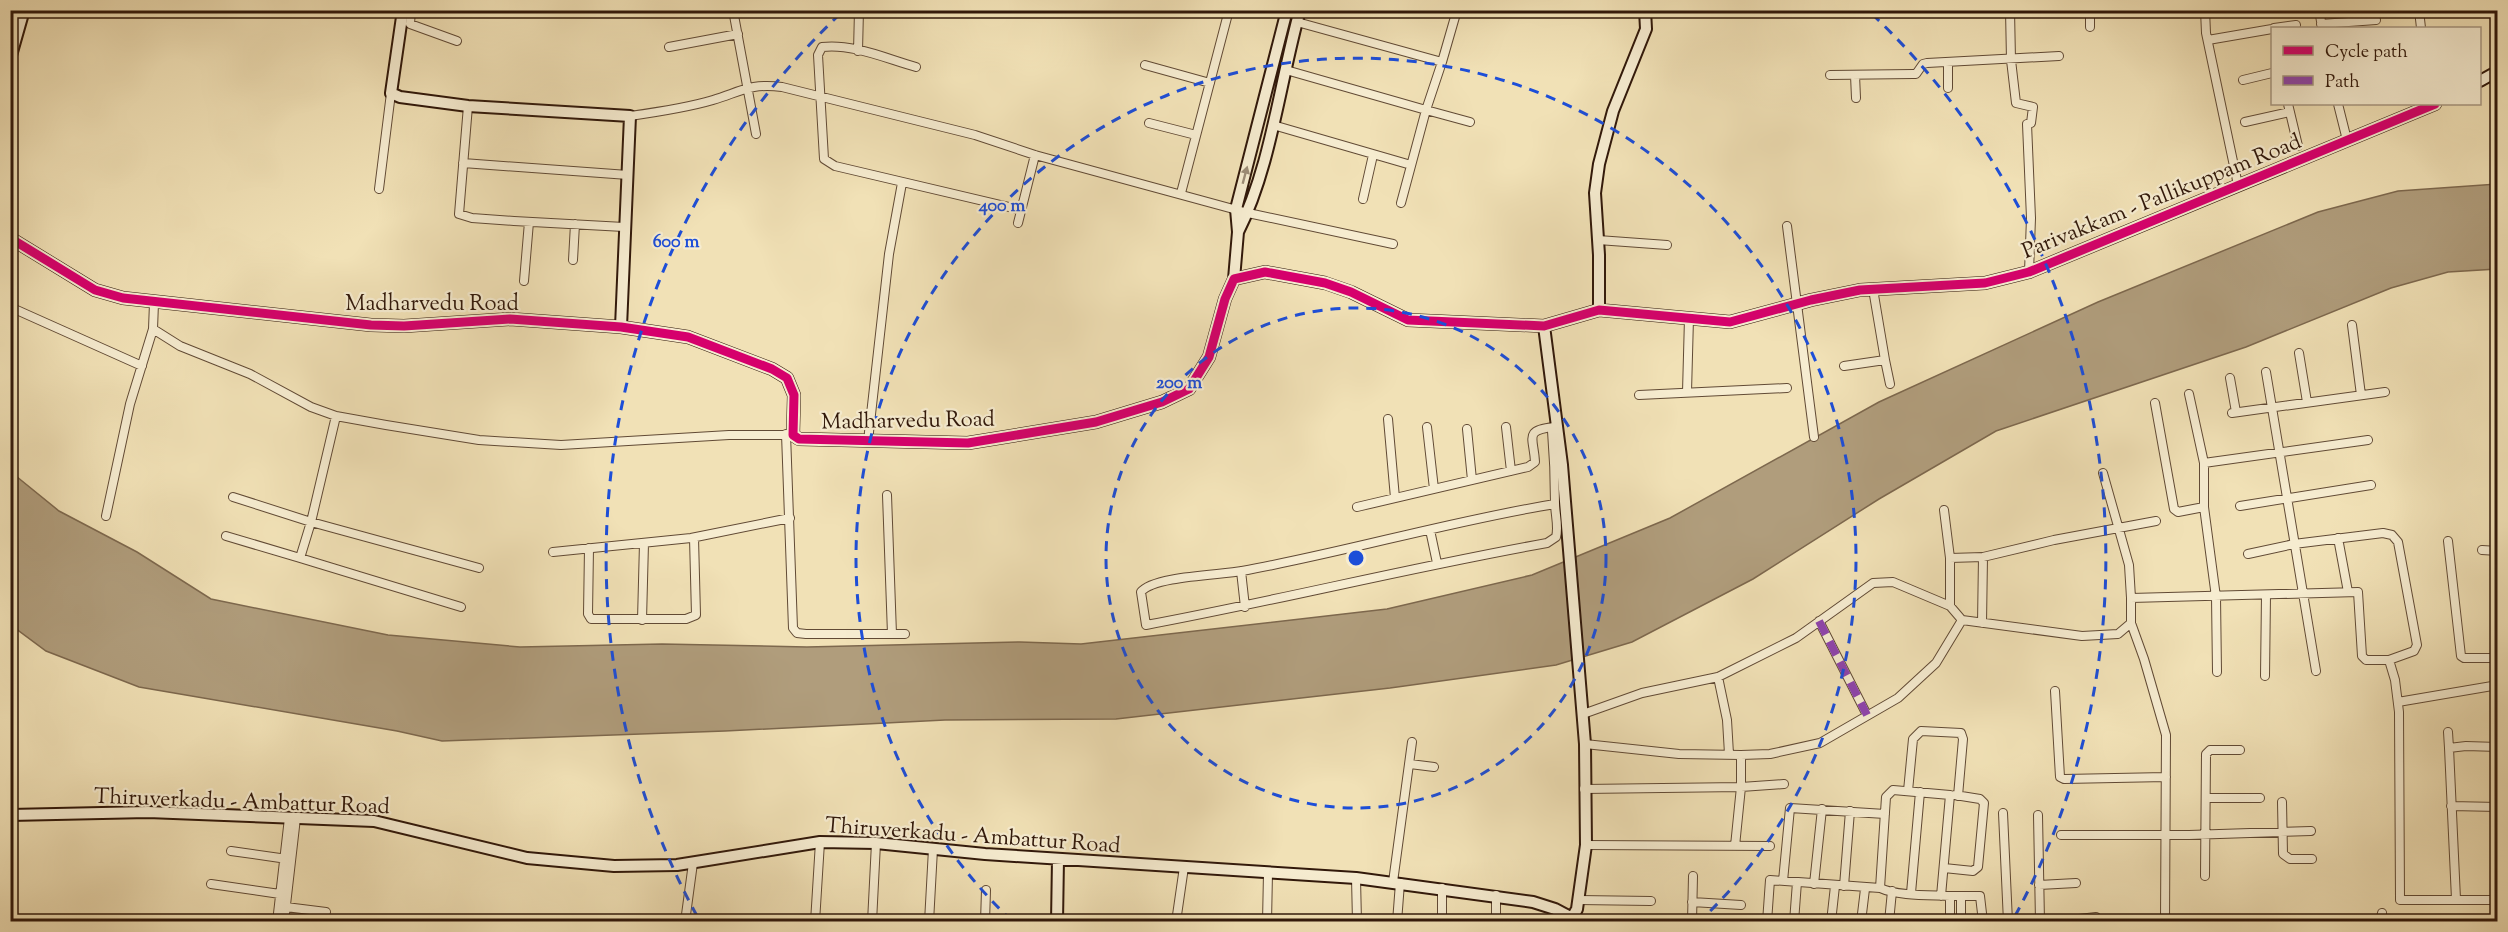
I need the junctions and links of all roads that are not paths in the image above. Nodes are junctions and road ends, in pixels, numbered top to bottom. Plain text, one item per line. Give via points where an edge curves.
1 (24, 10) edge
2 (411, 10) edge
3 (733, 10) edge
4 (859, 10) edge
5 (1229, 10) edge
6 (1287, 10) edge
7 (1300, 10) edge
8 (1457, 10) edge
9 (1645, 10) edge
10 (2010, 10) edge
11 (2090, 10) edge
12 (2205, 10) edge
13 (2319, 10) edge
14 (2419, 10) edge
15 (405, 19) edge
16 (2376, 20) dead end
17 (1297, 22) junction
18 (2296, 25) dead end
19 (2321, 26) edge
20 (2090, 27) dead end
21 (2287, 27) edge
22 (2421, 27) edge
23 (2271, 30) edge
24 (738, 34) junction
25 (2208, 40) junction
26 (457, 41) dead end
27 (669, 47) dead end
28 (858, 51) junction
29 (2059, 56) dead end
30 (10, 59) edge
31 (2011, 60) junction
32 (1442, 62) junction
33 (1948, 63) junction
34 (1145, 65) dead end
35 (916, 67) dead end
36 (1286, 70) junction
37 (2498, 71) edge
38 (2271, 73) edge
39 (1830, 75) dead end
40 (1855, 75) junction
41 (2243, 80) dead end
42 (2481, 80) edge
43 (1210, 83) junction
44 (748, 87) junction
45 (1948, 88) dead end
46 (391, 93) junction
47 (820, 95) junction
48 (1856, 98) dead end
49 (2288, 105) edge
50 (2338, 105) edge
51 (2431, 105) edge
52 (468, 106) junction
53 (1426, 110) junction
54 (2290, 112) junction
55 (630, 116) junction
56 (1470, 122) dead end
57 (2245, 122) dead end
58 (1149, 123) dead end
59 (1273, 125) junction
60 (756, 134) dead end
61 (1197, 135) junction
62 (2347, 140) junction
63 (2298, 146) dead end
64 (1035, 155) junction
65 (1373, 155) junction
66 (463, 163) junction
67 (1411, 165) junction
68 (628, 175) junction
69 (902, 183) junction
70 (2238, 185) junction
71 (379, 189) dead end
72 (1182, 193) junction
73 (1363, 199) dead end
74 (1401, 203) dead end
75 (1236, 209) junction
76 (1022, 210) junction
77 (1248, 213) junction
78 (529, 222) junction
79 (1018, 223) dead end
80 (575, 224) junction
81 (1787, 226) dead end
82 (624, 227) junction
83 (1238, 232) junction
84 (10, 238) edge
85 (1598, 240) junction
86 (1393, 244) dead end
87 (1667, 245) dead end
88 (573, 260) dead end
89 (2029, 272) junction
90 (1234, 279) junction
91 (524, 281) dead end
92 (1874, 290) junction
93 (154, 303) junction
94 (1798, 303) junction
95 (10, 307) edge
96 (1599, 310) junction
97 (1689, 318) junction
98 (2352, 325) dead end
99 (1544, 326) junction
100 (621, 327) junction
101 (153, 329) junction
102 (2299, 353) dead end
103 (1886, 360) junction
104 (142, 366) junction
105 (1844, 366) dead end
106 (2266, 372) dead end
107 (2230, 378) dead end
108 (1890, 384) dead end
109 (1787, 388) dead end
110 (1687, 392) junction
111 (2385, 392) dead end
112 (2189, 393) dead end
113 (1639, 395) dead end
114 (2361, 395) junction
115 (2307, 402) junction
116 (2155, 404) dead end
117 (2272, 407) junction
118 (336, 417) junction
119 (1388, 419) dead end
120 (1427, 427) dead end
121 (1506, 427) dead end
122 (1556, 428) junction
123 (1467, 429) dead end
124 (789, 435) junction
125 (1814, 437) dead end
126 (2368, 440) dead end
127 (868, 441) junction
128 (2279, 451) junction
129 (2204, 463) junction
130 (1510, 471) junction
131 (2103, 473) dead end
132 (1472, 480) junction
133 (2371, 485) dead end
134 (1434, 489) junction
135 (887, 495) dead end
136 (233, 497) dead end
137 (1395, 498) junction
138 (2287, 498) junction
139 (1555, 504) junction
140 (2240, 506) dead end
141 (1357, 507) dead end
142 (2204, 507) junction
143 (1944, 510) dead end
144 (106, 516) dead end
145 (790, 518) junction
146 (2156, 521) dead end
147 (311, 522) junction
148 (1430, 530) junction
149 (2118, 530) junction
150 (226, 536) dead end
151 (694, 538) junction
152 (2338, 538) junction
153 (2448, 541) dead end
154 (644, 543) junction
155 (2294, 544) junction
156 (589, 548) junction
157 (2482, 550) dead end
158 (2498, 551) edge
159 (553, 552) dead end
160 (2248, 554) dead end
161 (300, 558) junction
162 (1950, 558) junction
163 (1983, 558) junction
164 (1437, 562) junction
165 (479, 568) dead end
166 (1241, 572) junction
167 (2348, 592) junction
168 (2304, 593) junction
169 (2266, 595) junction
170 (2216, 597) junction
171 (2131, 598) junction
172 (1245, 606) junction
173 (1950, 606) junction
174 (461, 607) dead end
175 (642, 620) junction
176 (1962, 620) junction
177 (1819, 621) junction
178 (1982, 623) junction
179 (2131, 623) junction
180 (892, 634) junction
181 (905, 634) dead end
182 (2498, 658) edge
183 (2389, 660) junction
184 (2316, 671) dead end
185 (2217, 672) dead end
186 (2265, 676) dead end
187 (1718, 677) junction
188 (2498, 685) edge
189 (2055, 691) dead end
190 (2398, 702) junction
191 (1583, 714) junction
192 (1867, 715) junction
193 (2448, 732) dead end
194 (1413, 742) dead end
195 (1586, 744) junction
196 (2498, 747) edge
197 (2449, 748) junction
198 (2240, 750) dead end
199 (1729, 754) junction
200 (1741, 755) junction
201 (1410, 764) junction
202 (1434, 767) dead end
203 (2166, 777) junction
204 (1784, 784) dead end
205 (1741, 787) junction
206 (1584, 789) junction
207 (1908, 790) junction
208 (1920, 792) junction
209 (1954, 795) junction
210 (2206, 798) junction
211 (2260, 798) dead end
212 (2282, 802) dead end
213 (2451, 806) junction
214 (2498, 807) edge
215 (1821, 809) junction
216 (1850, 811) junction
217 (2002, 813) dead end
218 (1885, 814) junction
219 (2038, 815) dead end
220 (10, 816) edge
221 (292, 818) junction
222 (2311, 831) dead end
223 (2282, 832) junction
224 (2207, 834) junction
225 (2061, 835) dead end
226 (2166, 835) junction
227 (820, 842) junction
228 (876, 843) junction
229 (1586, 845) junction
230 (1735, 846) junction
231 (1770, 846) dead end
232 (933, 849) junction
233 (231, 851) dead end
234 (288, 859) junction
235 (1058, 859) junction
236 (2312, 859) dead end
237 (693, 863) junction
238 (1184, 867) junction
239 (1944, 868) junction
240 (1268, 873) junction
241 (1693, 876) dead end
242 (2205, 876) dead end
243 (1356, 878) junction
244 (1784, 881) junction
245 (1397, 882) junction
246 (1797, 882) junction
247 (2076, 883) dead end
248 (211, 884) dead end
249 (1814, 884) junction
250 (2039, 885) junction
251 (1835, 886) junction
252 (1844, 886) junction
253 (1442, 888) junction
254 (1880, 888) junction
255 (1865, 889) junction
256 (986, 890) dead end
257 (1892, 891) junction
258 (1911, 893) junction
259 (280, 894) junction
260 (1496, 895) junction
261 (1946, 896) junction
262 (1961, 897) junction
263 (2456, 899) junction
264 (1579, 900) junction
265 (2498, 900) edge
266 (1651, 901) dead end
267 (1692, 902) junction
268 (1741, 904) dead end
269 (286, 907) junction
270 (326, 912) dead end
271 (2097, 917) dead end
272 (197, 919) dead end
273 (1572, 920) edge
274 (223, 921) edge
275 (277, 921) edge
276 (284, 921) edge
277 (686, 921) edge
278 (815, 921) edge
279 (872, 921) edge
280 (929, 921) edge
281 (985, 921) edge
282 (1057, 921) edge
283 (1176, 921) edge
284 (1267, 921) edge
285 (1357, 921) edge
286 (1397, 921) edge
287 (1442, 921) edge
288 (1496, 921) edge
289 (1692, 921) edge
290 (1767, 921) edge
291 (1794, 921) edge
292 (1831, 921) edge
293 (1861, 921) edge
294 (1889, 921) edge
295 (1950, 921) edge
296 (1961, 921) edge
297 (1983, 921) edge
298 (2008, 921) edge
299 (2040, 921) edge
300 (2054, 921) edge
301 (2165, 921) edge

1 - 30 street
2 - 15 street
3 - 24 street
4 - 28 street
5 - 43 street
75 -> 6 street
7 - 17 street
8 - 32 street
9 - 85 street via 1646,29 1613,111 1599,164 1595,193
10 - 31 street
11 - 20 street
12 - 25 street
13 - 19 street
14 - 22 street
15 - 26 street
15 - 46 street
16 - 19 street
17 - 32 street
17 - 36 street
18 - 21 street
23 - 25 street
24 - 27 street
24 - 44 street
25 - 70 street
28 - 35 street
28 - 47 street via 822,47 818,55
29 - 31 street
31 - 33 street
31 - 89 street via 2016,103 2033,107 2031,123 2027,124
32 - 53 street
33 - 40 street via 1923,64 1916,74
33 - 45 street
34 - 43 street
36 - 53 street
36 - 59 street
37 - 42 street
38 - 41 street
39 - 40 street
40 - 48 street
43 - 61 street
44 - 47 street via 773,86
44 - 55 street via 671,110
44 - 60 street
46 - 52 street
46 - 71 street
47 - 64 street via 975,135
47 - 69 street via 824,159 835,166
49 - 54 street
50 - 62 street
51 - 62 street, Parivakkam - Pallikuppam Road
52 - 55 street
52 - 66 street
53 - 56 street
53 - 67 street
54 - 57 street
54 - 63 street
55 - 68 street
58 - 61 street
59 - 65 street
59 - 77 street
61 - 72 street
62 - 70 street, Parivakkam - Pallikuppam Road
64 - 72 street
64 - 76 street
65 - 67 street
65 - 73 street
66 - 68 street
66 - 78 street via 459,214
67 - 74 street
68 - 82 street
69 - 76 street
69 - 127 street via 889,254
70 - 89 street, Parivakkam - Pallikuppam Road
72 - 75 street
75 - 77 street
75 - 83 street
76 - 79 street
77 - 83 street
77 - 86 street
78 - 80 street
78 - 91 street
80 - 82 street
80 - 88 street
81 - 94 street
82 - 100 street
83 - 90 street, Madharvedu Road
84 - 93 street, Madharvedu Road via 95,290
85 - 87 street
85 - 96 street
89 - 92 street, Parivakkam - Pallikuppam Road via 1985,283
90 - 99 street via 1265,272 1325,283 1408,320
90 - 127 street, Madharvedu Road via 1209,357 1189,388 1162,402 1096,422 968,442
92 - 94 street, Parivakkam - Pallikuppam Road
92 - 103 street
93 - 100 street, Madharvedu Road via 371,325 510,319
93 - 101 street
94 - 97 street, Parivakkam - Pallikuppam Road via 1730,322
94 - 125 street
95 - 104 street
96 - 97 street, Parivakkam - Pallikuppam Road
96 - 99 street
97 - 110 street
98 - 114 street
99 - 122 street
100 - 124 street, Madharvedu Road via 688,337 782,374 793,391
101 - 104 street
101 - 118 street via 180,346 249,374
102 - 115 street
103 - 105 street
103 - 108 street
104 - 144 street
106 - 117 street
107 - 117 street via 2234,413
109 - 110 street
110 - 113 street
111 - 114 street
112 - 129 street
114 - 115 street
115 - 117 street
116 - 142 street via 2174,509 2178,512
117 - 128 street
118 - 124 street via 479,440 561,445
118 - 147 street
119 - 137 street
120 - 134 street
121 - 130 street
122 - 130 street via 1533,433 1534,463
122 - 139 street via 1551,430
122 - 191 street
123 - 132 street
124 - 127 street, Madharvedu Road via 806,440
124 - 145 street
126 - 128 street
128 - 129 street
128 - 138 street
129 - 142 street
130 - 132 street
131 - 149 street
132 - 134 street
133 - 138 street
134 - 137 street
135 - 180 street
136 - 147 street
137 - 141 street
138 - 140 street
138 - 155 street
139 - 148 street
139 - 164 street via 1558,532 1547,543
142 - 170 street
143 - 162 street
145 - 151 street
145 - 180 street via 792,620 797,633
146 - 149 street
147 - 161 street
147 - 165 street
148 - 164 street
148 - 166 street
149 - 163 street via 2054,540
149 - 171 street via 2129,565
150 - 161 street
151 - 154 street
151 - 175 street via 696,615 687,619
152 - 155 street
152 - 167 street
152 - 183 street via 2383,533 2398,542 2417,645 2414,651
153 - 182 street via 2462,656
154 - 156 street
154 - 175 street
155 - 160 street
155 - 168 street
156 - 159 street
156 - 175 street via 591,619
157 - 158 street
161 - 174 street
162 - 163 street
162 - 173 street
163 - 178 street
164 - 172 street
166 - 172 street
166 - 172 street via 1153,584 1144,588 1140,598 1146,626
167 - 168 street
167 - 183 street via 2358,592 2363,659
168 - 169 street
168 - 184 street
169 - 170 street
169 - 186 street
170 - 171 street
170 - 185 street
171 - 179 street
173 - 176 street
173 - 177 street via 1893,582 1873,583
176 - 178 street
176 - 192 street via 1936,663 1898,698
177 - 187 street via 1796,638
177 - 192 street
178 - 179 street via 2082,636 2118,634
179 - 203 street via 2166,735
180 - 181 street
183 - 190 street
187 - 191 street via 1642,693
187 - 199 street
188 - 190 street
189 - 203 street via 2060,777
190 - 263 street via 2400,900
191 - 195 street
192 - 200 street via 1820,743 1770,754
193 - 197 street
194 - 201 street
195 - 199 street via 1680,754
195 - 206 street
196 - 197 street
197 - 213 street
198 - 210 street via 2207,752
199 - 200 street
200 - 205 street
201 - 202 street
201 - 245 street
203 - 226 street
204 - 205 street
205 - 206 street
205 - 230 street
206 - 229 street
207 - 208 street
207 - 209 street via 1913,739 1917,733 1955,732 1961,733 1963,739
207 - 218 street via 1888,793
208 - 209 street
208 - 258 street
209 - 239 street
209 - 239 street via 1984,803 1978,867 1973,871
210 - 211 street
210 - 224 street
212 - 223 street
213 - 214 street
213 - 263 street
215 - 216 street
215 - 244 street via 1790,808
215 - 249 street
216 - 218 street
216 - 252 street
217 - 298 street
218 - 254 street
219 - 250 street
220 - 221 street, Thiruverkadu - Ambattur Road via 148,812
221 - 234 street
221 - 237 street, Thiruverkadu - Ambattur Road via 374,821 527,858 623,866
222 - 223 street
223 - 224 street
223 - 236 street via 2286,857
224 - 226 street
224 - 242 street
225 - 226 street
226 - 301 street
227 - 228 street, Thiruverkadu - Ambattur Road
227 - 237 street, Thiruverkadu - Ambattur Road
227 - 278 street
228 - 232 street, Thiruverkadu - Ambattur Road
228 - 279 street
229 - 230 street
229 - 264 street
230 - 231 street
232 - 235 street, Thiruverkadu - Ambattur Road
232 - 280 street
233 - 234 street
234 - 259 street
234 - 269 street
235 - 238 street, Thiruverkadu - Ambattur Road
235 - 282 street
237 - 277 street
238 - 240 street, Thiruverkadu - Ambattur Road
238 - 283 street
239 - 261 street
240 - 243 street, Thiruverkadu - Ambattur Road
240 - 284 street
241 - 267 street
243 - 245 street, Thiruverkadu - Ambattur Road
243 - 285 street
244 - 246 street
244 - 290 street via 1770,880
245 - 253 street, Thiruverkadu - Ambattur Road
245 - 286 street
246 - 249 street
246 - 291 street
247 - 250 street
248 - 259 street
249 - 251 street
250 - 299 street
251 - 252 street
251 - 292 street
252 - 255 street
253 - 260 street, Thiruverkadu - Ambattur Road
253 - 287 street
254 - 255 street
254 - 257 street
255 - 293 street
256 - 281 street
257 - 258 street
257 - 294 street
258 - 261 street
259 - 275 street
260 - 273 street, Thiruverkadu - Ambattur Road via 1555,909
260 - 288 street
261 - 262 street
261 - 295 street
262 - 296 street
262 - 297 street via 1980,897
263 - 265 street
264 - 266 street
264 - 273 street
267 - 268 street
267 - 289 street
269 - 270 street
269 - 276 street
271 - 300 street
272 - 274 street

